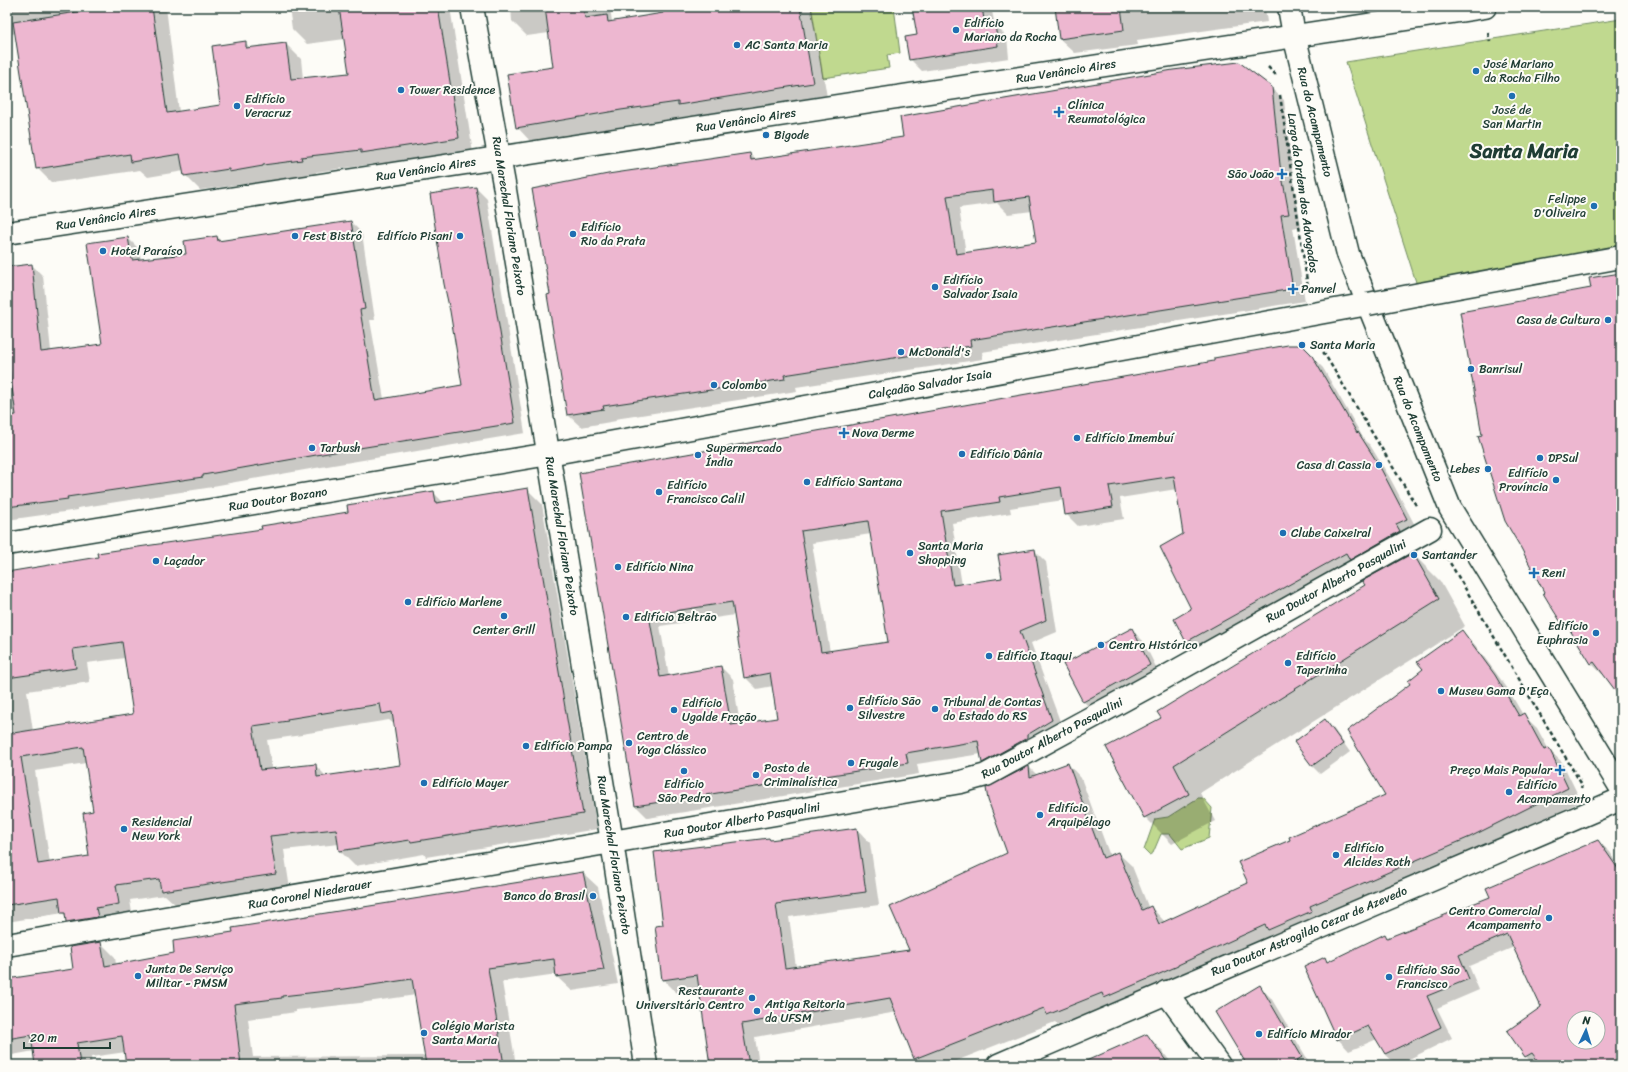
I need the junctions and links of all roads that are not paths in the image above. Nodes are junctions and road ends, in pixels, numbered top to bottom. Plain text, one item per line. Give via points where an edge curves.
1 (472, 7) edge
2 (1289, 7) edge
3 (1485, 7) edge
4 (1425, 11) edge
5 (1294, 36) junction
6 (500, 158) junction
7 (7, 233) edge
8 (1621, 257) edge
9 (549, 454) junction
10 (1430, 529) road end
11 (7, 544) edge
12 (1621, 788) edge
13 (1621, 799) edge
14 (612, 842) junction
15 (7, 945) edge
16 (1166, 992) junction
17 (646, 1065) edge
18 (998, 1065) edge
19 (1219, 1065) edge

1 - 6 street, Rua Marechal Floriano Peixoto
2 - 5 street, Rua do Acampamento
3 - 4 street, Rua Venâncio Aires
4 - 5 street, Rua Venâncio Aires
5 - 6 street, Rua Venâncio Aires
5 - 12 street, Rua do Acampamento via 1348,254 1450,508
6 - 7 street, Rua Venâncio Aires
6 - 9 street, Rua Marechal Floriano Peixoto
8 - 9 street, Calçadão Salvador Isaia, bridge
9 - 11 street, Rua Doutor Bozano
9 - 14 street, Rua Marechal Floriano Peixoto
10 - 14 street, Rua Doutor Alberto Pasqualini via 986,775
13 - 16 street, Rua Doutor Astrogildo Cezar de Azevedo
14 - 15 street, Rua Coronel Niederauer
14 - 17 street, Rua Marechal Floriano Peixoto
16 - 18 street, Rua Doutor Astrogildo Cezar de Azevedo
16 - 19 street

